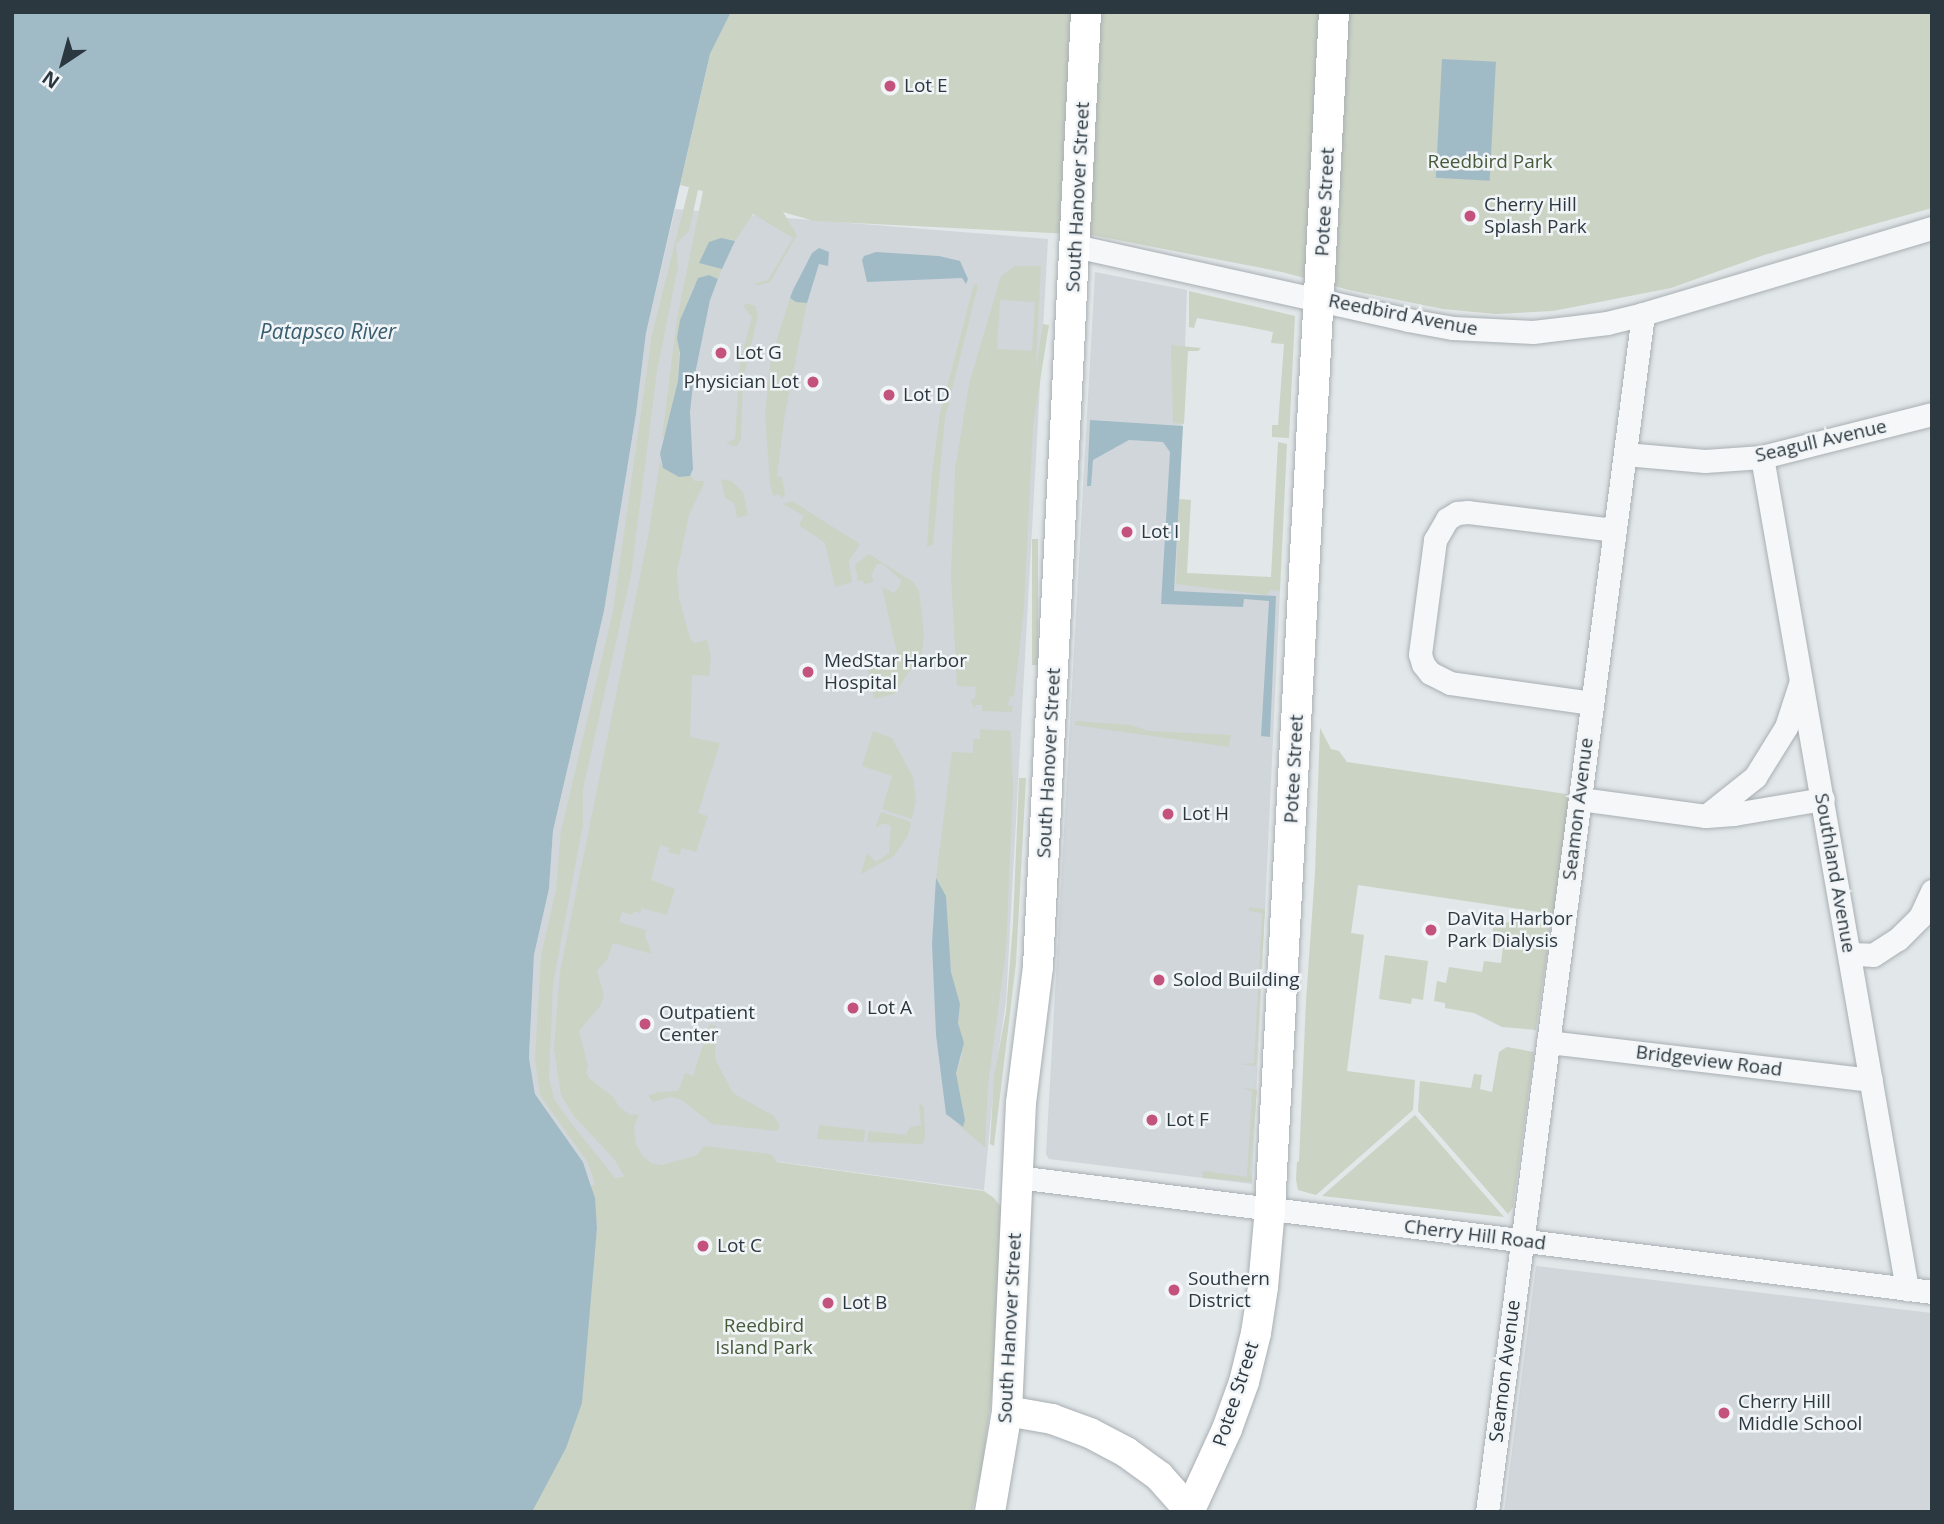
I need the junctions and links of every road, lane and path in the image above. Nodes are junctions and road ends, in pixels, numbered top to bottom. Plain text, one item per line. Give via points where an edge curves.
1 (1086, 12) edge
2 (1334, 12) edge
3 (1932, 228) edge
4 (1075, 246) junction
5 (1320, 299) junction
6 (1643, 314) junction
7 (1932, 414) edge
8 (1625, 454) junction
9 (1762, 457) junction
10 (1614, 530) junction
11 (1802, 678) junction
12 (1592, 704) junction
13 (1580, 799) junction
14 (1823, 799) junction
15 (1706, 816) junction
16 (1932, 891) edge
17 (1849, 954) junction
18 (1548, 1042) junction
19 (1871, 1080) junction
20 (1017, 1178) junction
21 (1270, 1209) junction
22 (1522, 1241) junction
23 (1907, 1289) junction
24 (1932, 1292) edge
25 (1007, 1411) junction
26 (1190, 1511) edge
27 (990, 1512) edge
28 (1487, 1512) edge

1 - 4 main road, South Hanover Street
2 - 5 main road, Potee Street
3 - 6 street, Reedbird Avenue
4 - 5 street, Reedbird Avenue
4 - 20 main road, South Hanover Street via 1038,967
5 - 6 street, Reedbird Avenue via 1408,320 1492,332 1569,329
5 - 21 main road, Potee Street
6 - 8 street, Seamon Avenue
7 - 9 street, Seagull Avenue
8 - 9 street, Seagull Avenue via 1705,461
8 - 10 street, Seamon Avenue
9 - 11 street, Southland Avenue
10 - 12 street, Seamon Avenue
10 - 12 street via 1468,512 1447,519 1435,540 1420,654 1430,673 1450,684
11 - 14 street, Southland Avenue
11 - 15 street via 1786,727 1755,776
12 - 13 street, Seamon Avenue
13 - 15 street
13 - 18 street, Seamon Avenue
14 - 15 street
14 - 17 street, Southland Avenue
16 - 17 street via 1920,917 1898,939 1873,955
17 - 19 street, Southland Avenue
18 - 19 street, Bridgeview Road
18 - 22 street, Seamon Avenue
19 - 23 street, Southland Avenue
20 - 21 street, Cherry Hill Road
20 - 25 main road, South Hanover Street
21 - 22 street, Cherry Hill Road
21 - 26 main road, Potee Street via 1256,1333 1247,1370 1227,1430
22 - 23 street, Cherry Hill Road
22 - 28 street, Seamon Avenue
23 - 24 street, Cherry Hill Road
25 - 26 main road via 1052,1419 1126,1452 1159,1476
25 - 27 main road, South Hanover Street

